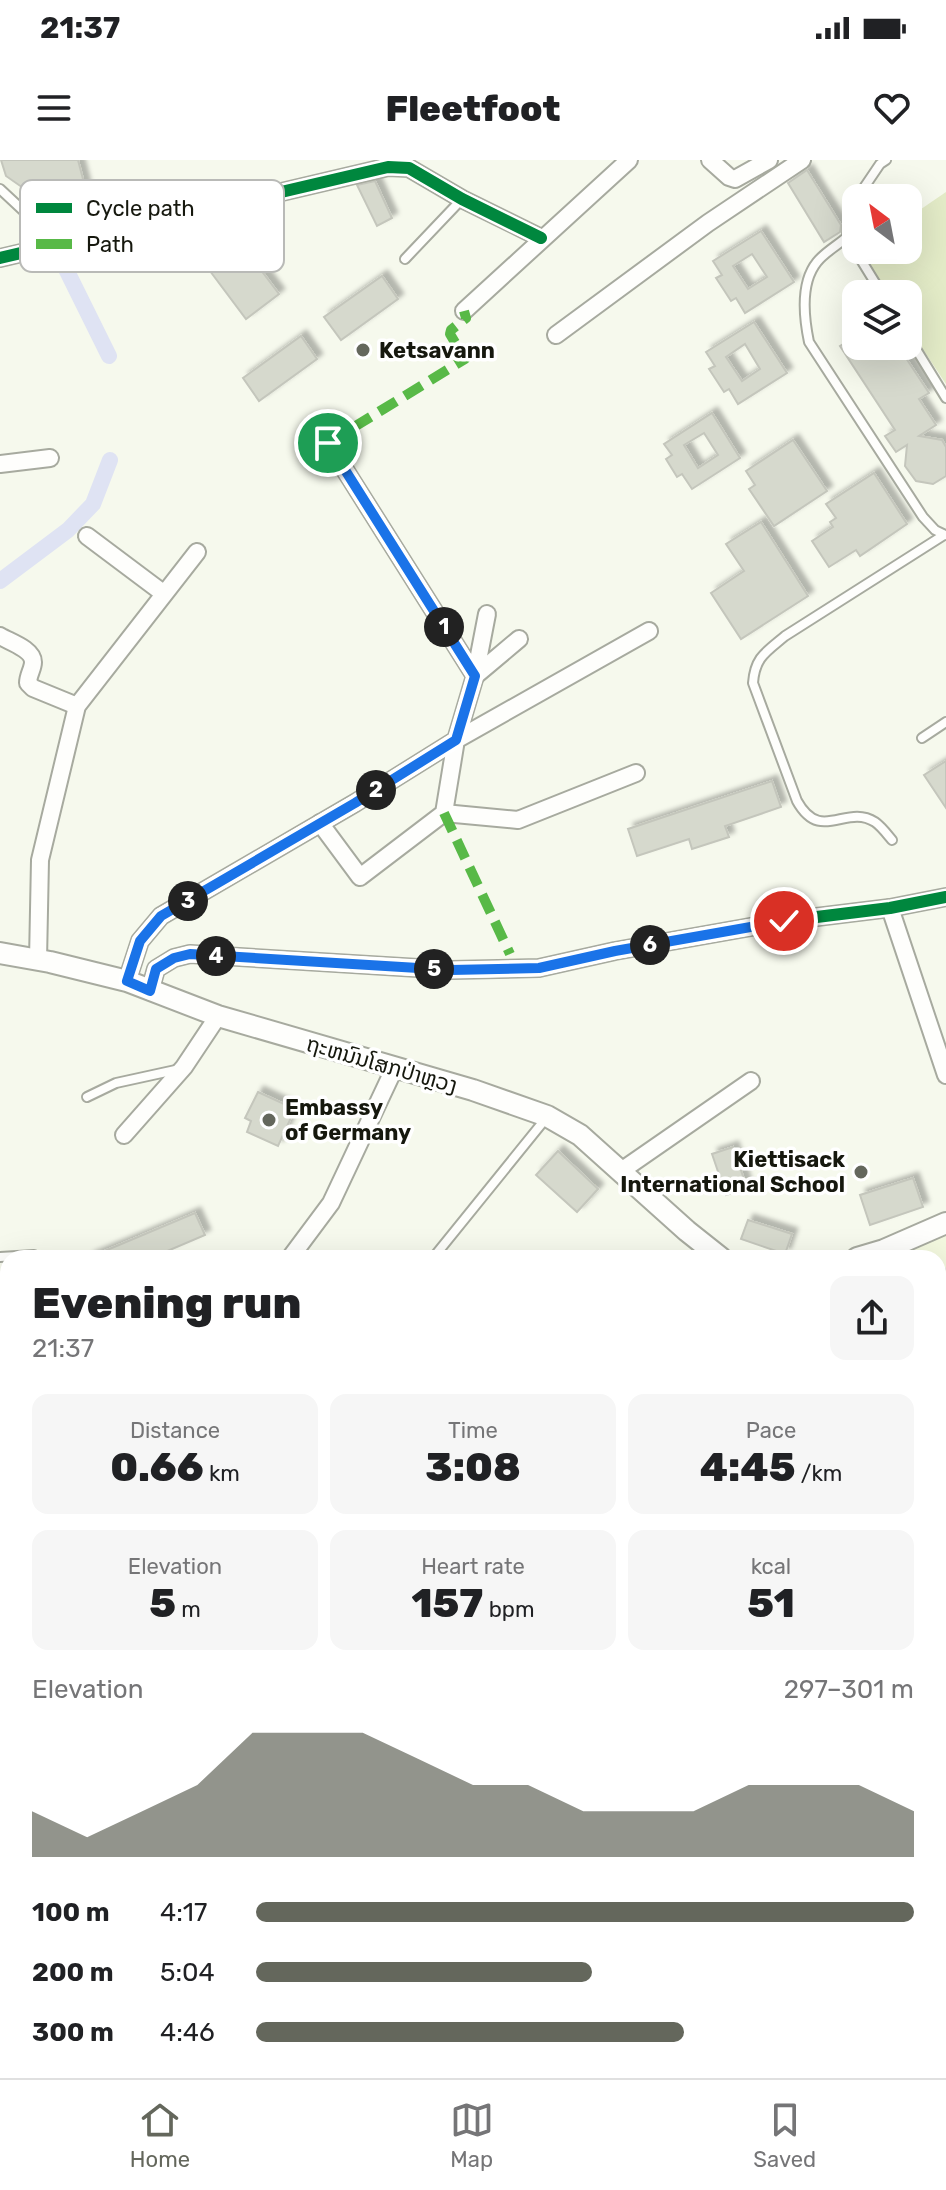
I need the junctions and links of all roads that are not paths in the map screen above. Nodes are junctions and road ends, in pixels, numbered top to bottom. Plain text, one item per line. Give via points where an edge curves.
1 (629, 160) edge
2 (710, 160) edge
3 (769, 160) edge
4 (802, 160) edge
5 (886, 160) edge
6 (405, 163) edge
7 (866, 184) edge
8 (0, 189) edge
9 (284, 191) edge
10 (462, 199) junction
11 (20, 208) edge
12 (541, 238) junction
13 (842, 241) edge
14 (20, 253) edge
15 (0, 258) edge
16 (405, 259) dead end
17 (464, 311) dead end
18 (556, 335) dead end
19 (922, 359) edge
20 (946, 398) edge
21 (328, 443) dead end
22 (50, 458) dead end
23 (0, 464) edge
24 (945, 535) edge
25 (87, 536) dead end
26 (197, 552) dead end
27 (163, 593) junction
28 (487, 614) dead end
29 (649, 631) dead end
30 (0, 636) edge
31 (519, 639) dead end
32 (475, 676) junction
33 (77, 706) junction
34 (946, 722) edge
35 (922, 738) dead end
36 (456, 740) junction
37 (636, 773) dead end
38 (444, 813) junction
39 (320, 823) junction
40 (892, 840) dead end
41 (946, 897) edge
42 (890, 908) junction
43 (0, 953) edge
44 (38, 960) junction
45 (127, 981) junction
46 (150, 991) junction
47 (218, 1016) junction
48 (184, 1067) junction
49 (395, 1067) junction
50 (946, 1075) edge
51 (751, 1081) dead end
52 (87, 1097) dead end
53 (547, 1116) junction
54 (124, 1135) dead end
55 (621, 1171) junction
56 (946, 1223) edge
57 (297, 1250) edge
58 (439, 1250) edge
59 (712, 1250) edge
60 (887, 1250) edge

1 - 12 street
2 - 3 street via 735,179
4 - 18 street
5 - 7 lane
6 - 9 street
6 - 10 street
8 - 11 lane
10 - 12 street
10 - 16 lane
12 - 17 street
13 - 24 lane via 816,262 806,289 809,342 923,517
14 - 15 street
19 - 20 lane
21 - 32 street
22 - 23 street
24 - 40 lane via 785,636 754,668 753,683 805,815 820,823 866,818
25 - 27 street
26 - 27 street
27 - 33 street
28 - 32 street
29 - 36 street
30 - 33 street via 33,657 28,683 33,688
31 - 32 street
32 - 36 street
33 - 44 street via 40,860
34 - 35 lane
36 - 38 street
36 - 39 street
37 - 38 street via 518,820
38 - 39 street via 360,877
39 - 45 street via 161,916 140,941
41 - 42 street
42 - 46 street via 784,921 539,968 451,970 190,954 156,969
42 - 50 street
43 - 44 street, ຖະຫນົນໂສກປ່າຫຼວງ
44 - 45 street, ຖະຫນົນໂສກປ່າຫຼວງ
45 - 46 street, ຖະຫນົນໂສກປ່າຫຼວງ
46 - 47 street, ຖະຫນົນໂສກປ່າຫຼວງ
47 - 48 street
47 - 49 street, ຖະຫນົນໂສກປ່າຫຼວງ
48 - 52 lane via 116,1083
48 - 54 street
49 - 53 street, ຖະຫນົນໂສກປ່າຫຼວງ
49 - 57 street via 331,1203
51 - 55 street
53 - 55 street, ຖະຫນົນໂສກປ່າຫຼວງ via 580,1135
53 - 58 lane
55 - 59 street, ຖະຫນົນໂສກປ່າຫຼວງ
56 - 60 street

